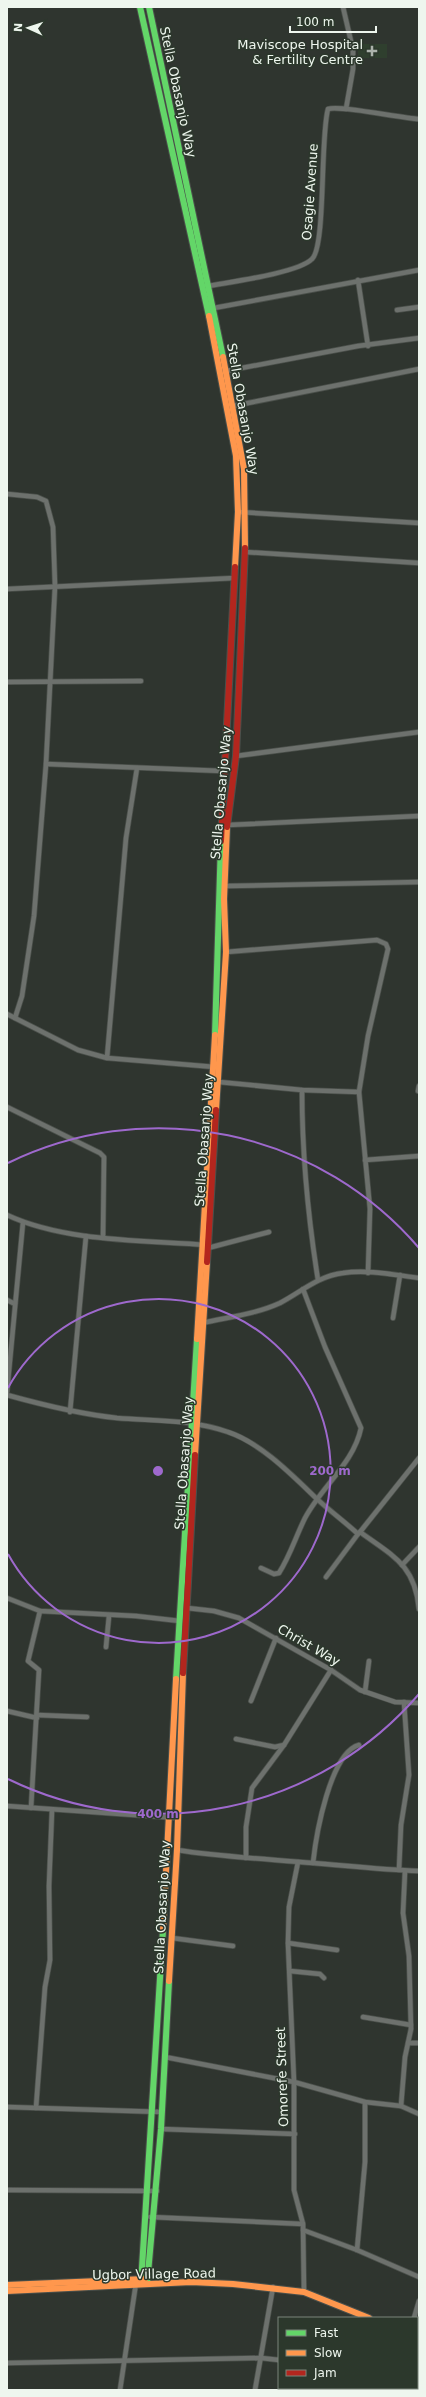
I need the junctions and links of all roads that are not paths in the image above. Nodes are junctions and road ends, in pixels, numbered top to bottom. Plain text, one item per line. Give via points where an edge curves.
1 (140, 7) edge
2 (149, 7) edge
3 (343, 7) edge
4 (346, 109) junction
5 (419, 119) edge
6 (419, 270) edge
7 (358, 280) junction
8 (209, 286) junction
9 (214, 308) junction
10 (419, 308) edge
11 (397, 310) dead end
12 (419, 338) edge
13 (368, 346) junction
14 (419, 369) edge
15 (226, 371) junction
16 (233, 406) junction
17 (7, 494) edge
18 (238, 512) junction
19 (246, 513) junction
20 (419, 523) edge
21 (245, 552) junction
22 (419, 563) edge
23 (235, 578) junction
24 (55, 586) junction
25 (7, 589) edge
26 (141, 680) dead end
27 (7, 682) edge
28 (49, 683) junction
29 (419, 732) edge
30 (236, 756) junction
31 (46, 764) junction
32 (137, 768) junction
33 (222, 770) junction
34 (419, 816) edge
35 (227, 825) junction
36 (419, 882) edge
37 (226, 886) junction
38 (222, 904) junction
39 (226, 952) junction
40 (7, 1014) edge
41 (15, 1018) junction
42 (107, 1058) junction
43 (217, 1067) junction
44 (219, 1082) junction
45 (302, 1090) junction
46 (359, 1092) junction
47 (7, 1107) edge
48 (419, 1156) edge
49 (365, 1160) junction
50 (7, 1215) edge
51 (23, 1222) junction
52 (269, 1232) dead end
53 (86, 1236) junction
54 (103, 1237) junction
55 (206, 1246) junction
56 (368, 1273) junction
57 (400, 1275) junction
58 (419, 1278) edge
59 (318, 1280) junction
60 (303, 1289) junction
61 (7, 1300) edge
62 (15, 1304) junction
63 (393, 1318) dead end
64 (203, 1323) junction
65 (199, 1338) junction
66 (7, 1393) edge
67 (70, 1412) junction
68 (194, 1424) junction
69 (419, 1458) edge
70 (316, 1498) junction
71 (359, 1533) junction
72 (419, 1547) edge
73 (402, 1565) junction
74 (261, 1568) dead end
75 (326, 1577) dead end
76 (7, 1598) edge
77 (187, 1608) junction
78 (419, 1609) edge
79 (40, 1611) junction
80 (109, 1616) junction
81 (182, 1621) junction
82 (276, 1638) junction
83 (106, 1647) dead end
84 (369, 1661) dead end
85 (331, 1670) junction
86 (366, 1692) junction
87 (251, 1701) dead end
88 (404, 1702) junction
89 (419, 1703) edge
90 (7, 1711) edge
91 (37, 1716) junction
92 (87, 1717) dead end
93 (236, 1739) dead end
94 (284, 1745) junction
95 (359, 1746) dead end
96 (7, 1806) edge
97 (31, 1808) junction
98 (52, 1810) junction
99 (169, 1818) junction
100 (177, 1818) junction
101 (177, 1850) junction
102 (246, 1858) junction
103 (298, 1862) junction
104 (313, 1863) junction
105 (402, 1871) junction
106 (419, 1871) edge
107 (172, 1938) junction
108 (288, 1943) junction
109 (233, 1946) dead end
110 (337, 1950) dead end
111 (290, 1971) junction
112 (324, 1978) dead end
113 (363, 2017) dead end
114 (411, 2025) junction
115 (408, 2043) junction
116 (419, 2043) edge
117 (165, 2057) junction
118 (294, 2082) junction
119 (365, 2102) junction
120 (401, 2106) junction
121 (7, 2107) edge
122 (36, 2108) junction
123 (154, 2112) junction
124 (162, 2112) junction
125 (419, 2114) edge
126 (161, 2129) junction
127 (294, 2134) junction
128 (7, 2190) edge
129 (148, 2191) junction
130 (157, 2191) junction
131 (146, 2216) junction
132 (154, 2217) junction
133 (303, 2224) junction
134 (304, 2230) junction
135 (357, 2250) junction
136 (419, 2277) edge
137 (142, 2281) junction
138 (7, 2285) edge
139 (273, 2287) junction
140 (7, 2291) edge
141 (304, 2292) junction
142 (419, 2301) edge
143 (361, 2316) edge
144 (414, 2317) edge
145 (261, 2358) junction
146 (278, 2360) edge
147 (122, 2362) junction
148 (7, 2363) edge
149 (120, 2390) edge
150 (256, 2390) edge

1 - 18 street via 214,340 236,456
2 - 8 street, Stella Obasanjo Way via 196,236
3 - 4 street via 353,50 353,69
4 - 5 street
4 - 8 street, Osagie Avenue via 330,108 327,113 315,256 292,268
6 - 7 street
7 - 9 street
7 - 13 street
8 - 9 street, Stella Obasanjo Way
9 - 15 street, Stella Obasanjo Way
10 - 11 street
12 - 13 street
13 - 15 street
14 - 16 street
15 - 16 street, Stella Obasanjo Way
16 - 19 street, Stella Obasanjo Way via 244,469
17 - 24 street via 36,497 46,501 53,527
18 - 19 street
18 - 23 street
19 - 20 street
19 - 21 street, Stella Obasanjo Way
21 - 22 street
21 - 30 street, Stella Obasanjo Way
23 - 24 street
23 - 33 street
24 - 25 street
24 - 28 street
26 - 28 street
27 - 28 street
28 - 31 street
29 - 30 street
30 - 35 street, Stella Obasanjo Way
31 - 32 street
31 - 41 street via 34,916 22,996
32 - 33 street
32 - 42 street via 126,838
33 - 38 street
34 - 35 street
35 - 37 street, Stella Obasanjo Way
36 - 37 street
37 - 38 street, Stella Obasanjo Way
38 - 39 street, Stella Obasanjo Way
38 - 43 street
39 - 43 street, Stella Obasanjo Way
39 - 46 street via 377,940 386,944 388,949 368,1036
40 - 41 street
41 - 42 street via 78,1050
42 - 43 street
43 - 44 street, Stella Obasanjo Way
43 - 55 street
44 - 45 street
44 - 55 street, Stella Obasanjo Way
45 - 46 street
45 - 59 street via 307,1193
46 - 49 street
47 - 54 street via 104,1157
48 - 49 street
49 - 56 street via 370,1209
50 - 51 street
51 - 53 street
51 - 62 street
52 - 55 street
53 - 54 street
53 - 67 street
54 - 55 street
55 - 64 street, Stella Obasanjo Way
55 - 65 street
56 - 57 street
56 - 59 street via 343,1273
57 - 58 street
57 - 63 street
59 - 60 street
60 - 64 street via 280,1303 254,1312
60 - 70 street via 325,1347 362,1428 355,1446
61 - 62 street
62 - 66 street
64 - 65 street, Stella Obasanjo Way
65 - 68 street, Stella Obasanjo Way
66 - 67 street
67 - 68 street
68 - 70 street via 229,1432 266,1454 300,1481
68 - 77 street, Stella Obasanjo Way
68 - 81 street
69 - 71 street
70 - 71 street
70 - 74 street via 279,1573 274,1574
71 - 73 street via 395,1557
71 - 75 street
72 - 73 street
73 - 78 street via 413,1579
76 - 79 street
77 - 81 street, Stella Obasanjo Way
77 - 82 street, Christ Way via 214,1611 239,1618
79 - 80 street
79 - 91 street via 28,1661 39,1670
80 - 81 street
80 - 83 street
81 - 99 street
81 - 100 street, Stella Obasanjo Way
82 - 85 street, Christ Way
82 - 87 street
84 - 86 street
85 - 86 street, Christ Way
85 - 94 street
86 - 88 street, Christ Way via 395,1702
88 - 89 street, Christ Way
88 - 105 street via 409,1775 401,1825
90 - 91 street
91 - 92 street
91 - 97 street
93 - 94 street via 275,1747
94 - 102 street via 252,1788 247,1820
95 - 104 street via 352,1747 344,1754 334,1778 321,1819
96 - 97 street
97 - 98 street
98 - 99 street
98 - 122 street via 48,1886 50,1960 45,1987
99 - 100 street
99 - 123 street
100 - 101 street, Stella Obasanjo Way
101 - 102 street
101 - 107 street, Stella Obasanjo Way
102 - 103 street
103 - 104 street
103 - 108 street, Omorefe Street via 289,1907
104 - 105 street
105 - 106 street
105 - 114 street via 403,1913 410,1956
107 - 109 street
107 - 117 street, Stella Obasanjo Way
108 - 110 street
108 - 111 street, Omorefe Street
111 - 112 street via 320,1974
111 - 118 street, Omorefe Street
113 - 114 street
114 - 115 street
115 - 116 street
115 - 120 street
117 - 118 street
117 - 124 street, Stella Obasanjo Way
118 - 119 street
118 - 127 street, Omorefe Street
119 - 120 street
119 - 135 street via 365,2162
120 - 125 street
121 - 122 street
122 - 123 street
123 - 124 street
123 - 129 street
124 - 126 street, Stella Obasanjo Way
126 - 127 street
126 - 130 street, Stella Obasanjo Way
127 - 133 street, Omorefe Street via 294,2190
128 - 129 street
129 - 130 street
129 - 131 street
130 - 132 street, Stella Obasanjo Way
131 - 132 street
131 - 137 street
132 - 133 street
132 - 137 street, Stella Obasanjo Way
133 - 134 street, Omorefe Street
134 - 135 street
134 - 141 street, Omorefe Street
135 - 136 street
137 - 138 street, Ugbor Village Road
137 - 139 street, Ugbor Village Road
137 - 140 street, Ugbor Village Road
137 - 147 street
139 - 141 street, Ugbor Village Road
139 - 145 street
141 - 143 street, Ugbor Village Road
142 - 144 street
145 - 146 street
145 - 147 street
145 - 150 street
147 - 148 street
147 - 149 street

